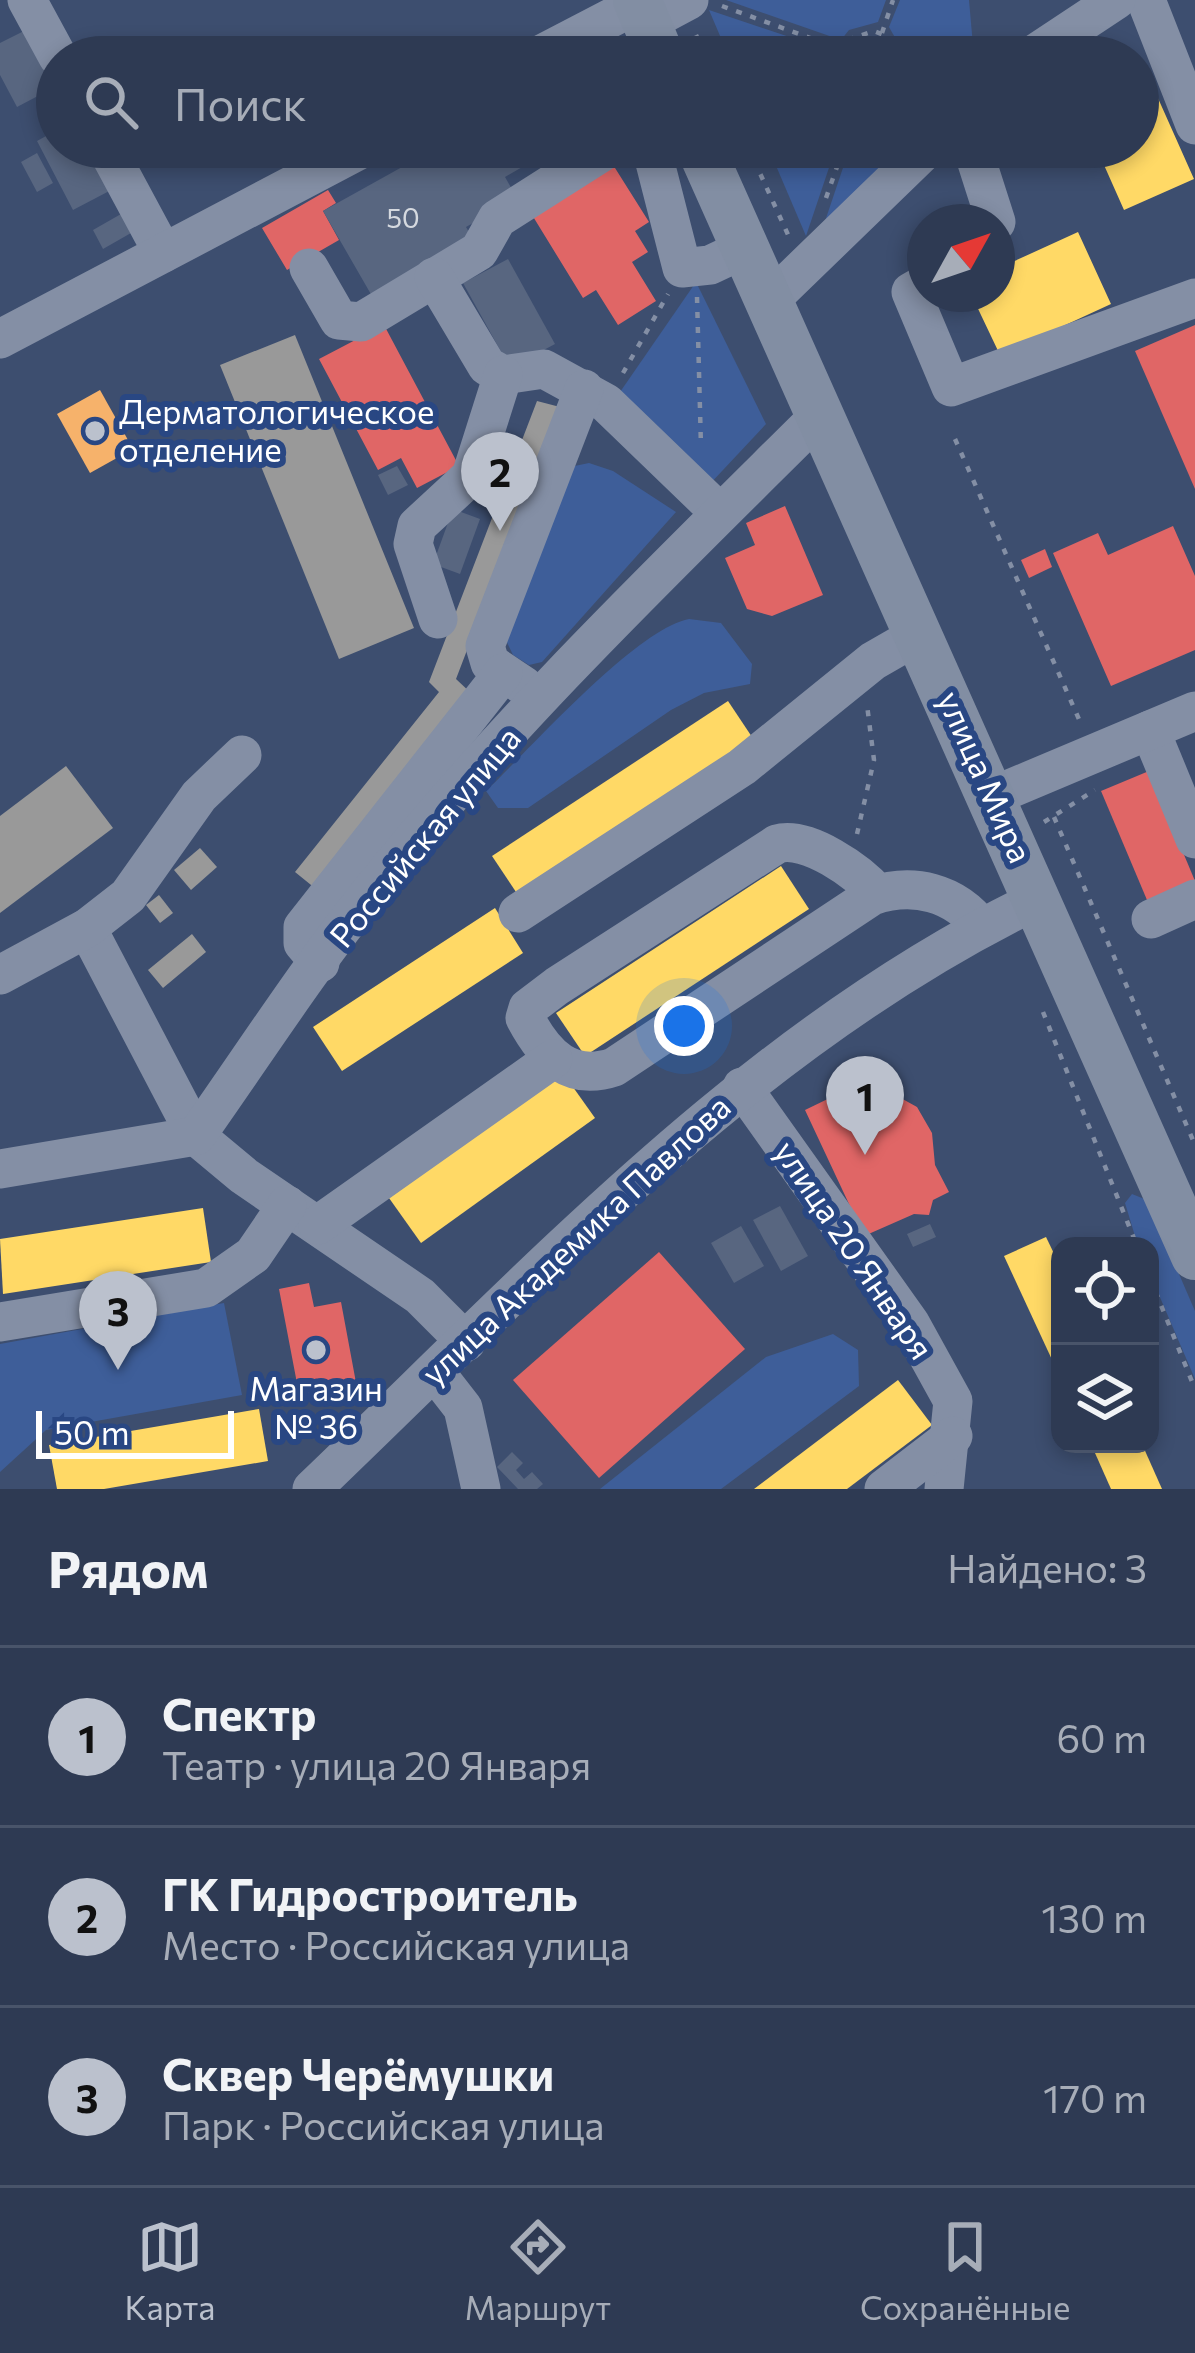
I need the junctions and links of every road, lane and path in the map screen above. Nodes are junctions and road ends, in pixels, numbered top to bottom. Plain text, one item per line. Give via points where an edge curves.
1 (27, 0) edge
2 (689, 0) edge
3 (706, 0) edge
4 (892, 0) edge
5 (1115, 0) edge
6 (1146, 0) edge
7 (646, 21) edge
8 (882, 33) junction
9 (47, 36) edge
10 (600, 36) edge
11 (799, 36) edge
12 (858, 36) edge
13 (886, 36) edge
14 (1061, 36) edge
15 (1195, 125) edge
16 (117, 168) edge
17 (325, 168) edge
18 (577, 168) edge
19 (658, 168) edge
20 (709, 168) edge
21 (758, 168) edge
22 (906, 168) edge
23 (979, 168) edge
24 (990, 204) edge
25 (745, 249) junction
26 (163, 253) junction
27 (802, 266) junction
28 (309, 268) dead end
29 (689, 268) junction
30 (434, 277) junction
31 (1195, 298) edge
32 (768, 302) junction
33 (919, 312) edge
34 (8, 334) edge
35 (502, 375) junction
36 (595, 396) junction
37 (818, 417) junction
38 (955, 439) dead end
39 (710, 502) junction
40 (438, 619) dead end
41 (920, 634) junction
42 (862, 670) junction
43 (502, 673) junction
44 (544, 698) junction
45 (1195, 711) edge
46 (1150, 730) junction
47 (1094, 753) junction
48 (242, 755) dead end
49 (993, 796) junction
50 (1054, 818) dead end
51 (1195, 838) edge
52 (838, 864) junction
53 (878, 894) junction
54 (1039, 898) junction
55 (1195, 899) edge
56 (518, 913) dead end
57 (1151, 919) dead end
58 (87, 928) junction
59 (982, 928) junction
60 (320, 963) junction
61 (0, 975) edge
62 (1036, 997) dead end
63 (553, 1060) junction
64 (742, 1087) junction
65 (196, 1136) junction
66 (1195, 1145) edge
67 (0, 1168) edge
68 (302, 1215) junction
69 (1133, 1237) edge
70 (1195, 1256) edge
71 (1159, 1300) edge
72 (0, 1322) edge
73 (466, 1342) junction
74 (435, 1372) junction
75 (1195, 1389) edge
76 (953, 1436) junction
77 (312, 1489) edge
78 (482, 1489) edge
79 (884, 1489) edge
80 (944, 1489) edge

1 - 9 street
2 - 7 street
3 - 11 path
4 - 8 path
5 - 14 street
6 - 15 street
7 - 10 street
8 - 12 path
8 - 13 path
16 - 26 street
17 - 26 street
18 - 30 street via 497,219 479,250
19 - 29 street
20 - 25 main road, улица Мира
21 - 27 path
22 - 27 street
23 - 24 street
25 - 29 street
25 - 32 main road, улица Мира
26 - 34 street
27 - 32 street
28 - 30 street via 330,309 350,325
29 - 36 path
29 - 39 path
30 - 35 street via 475,354
31 - 33 street via 951,387
32 - 37 main road, улица Мира
35 - 36 street via 544,369
35 - 40 street via 470,476 423,518 414,537
36 - 39 street
36 - 43 street via 485,646
37 - 39 street, Российская улица
37 - 41 main road, улица Мира
38 - 47 path
39 - 44 street, Российская улица
41 - 42 street
41 - 49 main road, улица Мира
42 - 52 path via 874,760 862,825
42 - 56 street via 742,767
43 - 44 street
43 - 60 street via 303,927 303,944
44 - 60 street, Российская улица via 396,861
45 - 46 street
46 - 47 street
46 - 51 street
47 - 49 street
48 - 58 street via 186,813 143,880
49 - 54 main road, улица Мира
50 - 66 path
52 - 53 street
52 - 63 street via 801,843 777,844 557,986 525,1018
53 - 59 street via 937,894
53 - 63 street via 614,1066 593,1074
54 - 59 street, улица Академика Павлова
54 - 70 main road, улица Мира
55 - 57 street
58 - 61 street
58 - 65 street
59 - 64 street, улица Академика Павлова via 897,974
60 - 65 street, Российская улица
62 - 69 path
63 - 68 street
64 - 73 street, улица Академика Павлова
64 - 76 street, улица 20 Января via 910,1323 952,1401
65 - 67 street
65 - 68 street
68 - 72 street via 206,1288
68 - 73 street via 420,1296
71 - 75 path
73 - 74 street, улица Академика Павлова
74 - 77 street, улица Академика Павлова
74 - 78 street via 463,1408
76 - 79 street
76 - 80 street, улица 20 Января

